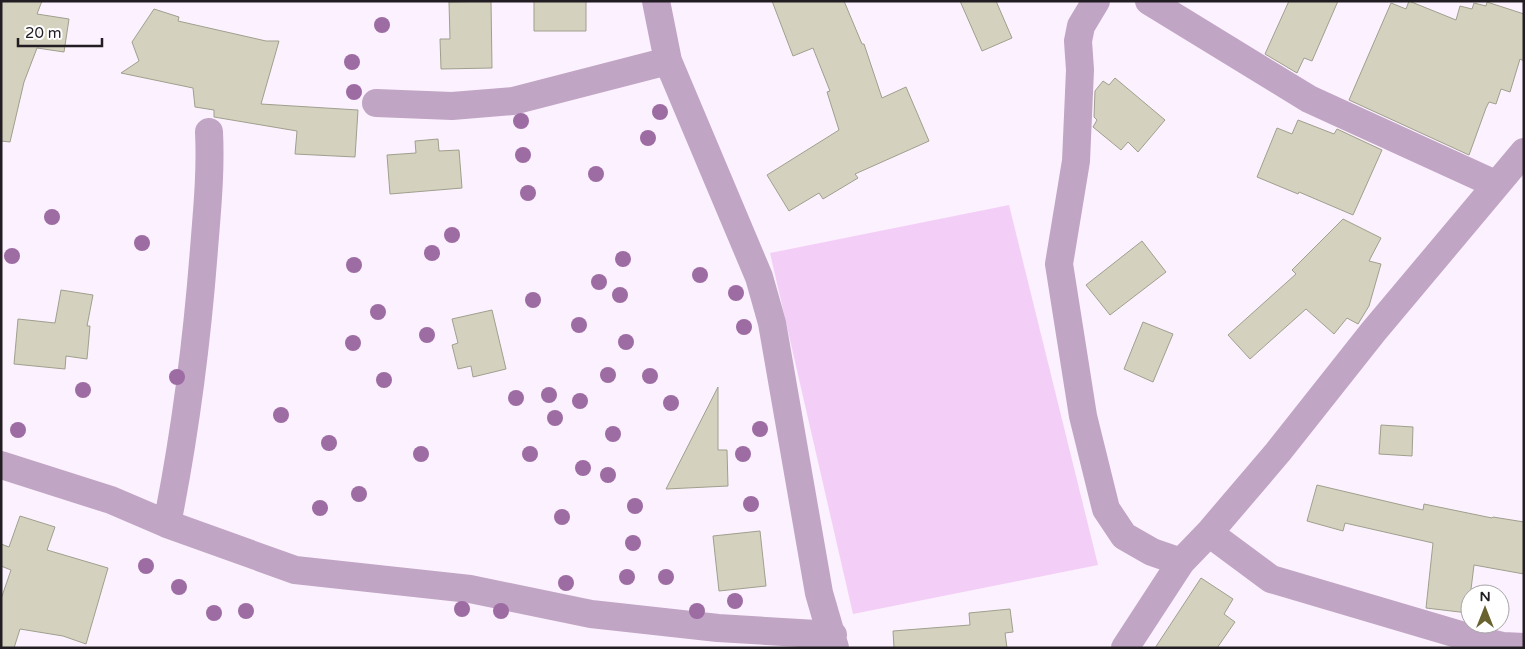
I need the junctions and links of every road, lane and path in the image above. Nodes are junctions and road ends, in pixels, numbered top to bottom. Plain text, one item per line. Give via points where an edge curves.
1 (656, 1) edge
2 (1096, 1) edge
3 (1149, 1) edge
4 (668, 61) junction
5 (376, 102) dead end
6 (209, 132) dead end
7 (1524, 152) edge
8 (1496, 184) junction
9 (1, 465) edge
10 (167, 524) junction
11 (1208, 533) junction
12 (1181, 562) junction
13 (834, 641) edge
14 (1524, 647) edge
15 (1125, 648) edge

1 - 4 street
2 - 12 street via 1082,26 1078,41 1076,161 1059,264 1083,416 1106,509 1124,536 1152,552
3 - 8 street via 1309,99
4 - 5 street via 513,101 452,106
4 - 13 street via 758,277 772,323 819,593
6 - 10 street via 199,316 176,482
7 - 8 street
8 - 11 street
9 - 10 street via 111,500
10 - 13 street via 295,570 470,588 591,614
11 - 12 street
11 - 14 street via 1271,579 1474,639
12 - 15 street

